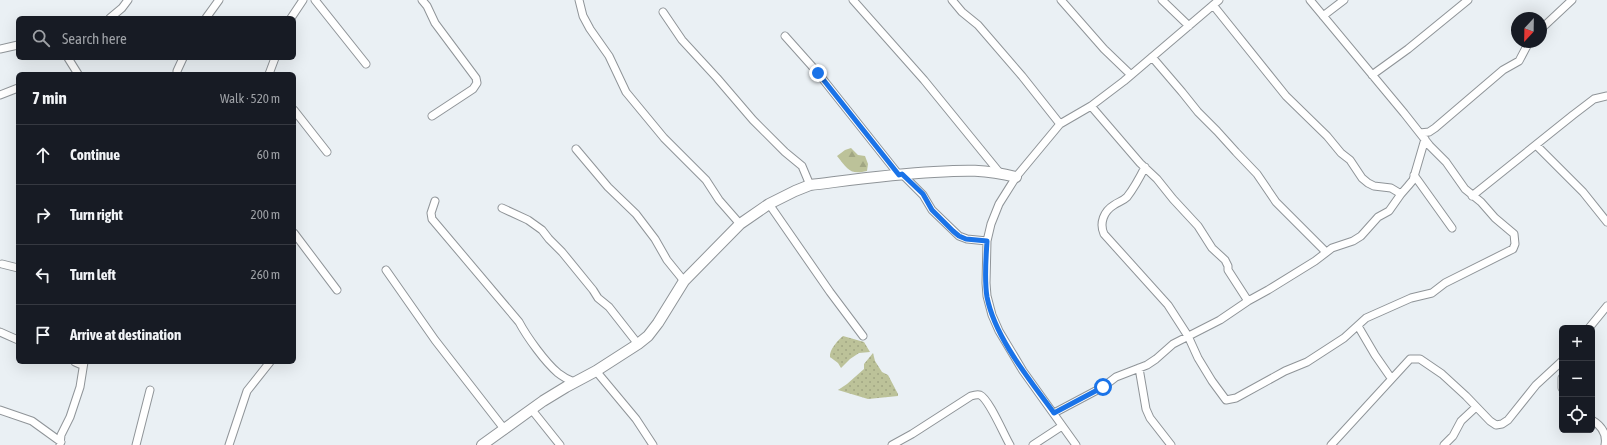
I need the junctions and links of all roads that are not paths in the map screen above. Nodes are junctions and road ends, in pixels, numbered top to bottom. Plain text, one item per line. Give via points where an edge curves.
1 (128, 0) edge
2 (219, 0) edge
3 (303, 0) edge
4 (315, 0) edge
5 (422, 0) edge
6 (580, 0) edge
7 (853, 0) edge
8 (952, 0) edge
9 (1061, 0) edge
10 (1162, 0) edge
11 (1219, 0) edge
12 (1310, 0) edge
13 (1344, 0) edge
14 (1468, 0) edge
15 (1572, 0) edge
16 (1213, 5) junction
17 (663, 12) dead end
18 (112, 16) edge
19 (207, 16) edge
20 (292, 16) edge
21 (1323, 16) junction
22 (1547, 23) edge
23 (1189, 26) junction
24 (785, 36) dead end
25 (16, 46) edge
26 (1526, 48) edge
27 (0, 50) edge
28 (1152, 57) junction
29 (69, 60) edge
30 (182, 60) edge
31 (274, 60) edge
32 (366, 64) dead end
33 (77, 72) edge
34 (176, 72) edge
35 (270, 72) edge
36 (1130, 74) junction
37 (1372, 75) junction
38 (16, 89) edge
39 (0, 94) edge
40 (1607, 96) edge
41 (1091, 106) junction
42 (296, 113) edge
43 (432, 116) dead end
44 (1060, 124) junction
45 (1422, 136) junction
46 (1536, 145) junction
47 (576, 149) dead end
48 (327, 152) dead end
49 (1145, 167) junction
50 (999, 172) junction
51 (900, 175) junction
52 (1414, 175) junction
53 (1016, 177) junction
54 (810, 185) junction
55 (1401, 194) junction
56 (1472, 196) junction
57 (435, 201) dead end
58 (769, 204) junction
59 (502, 208) dead end
60 (1607, 222) edge
61 (740, 224) junction
62 (1452, 228) dead end
63 (296, 236) edge
64 (987, 241) junction
65 (1326, 252) junction
66 (2, 264) dead end
67 (16, 268) edge
68 (386, 270) dead end
69 (684, 281) junction
70 (337, 290) dead end
71 (1248, 301) junction
72 (1607, 306) edge
73 (1591, 325) edge
74 (1358, 326) junction
75 (0, 332) edge
76 (863, 336) dead end
77 (16, 339) edge
78 (1187, 339) junction
79 (638, 344) junction
80 (83, 364) edge
81 (268, 364) edge
82 (1559, 366) edge
83 (1139, 368) junction
84 (596, 371) junction
85 (1391, 378) junction
86 (574, 382) junction
87 (150, 390) dead end
88 (1476, 407) junction
89 (0, 410) edge
90 (532, 410) junction
91 (1054, 413) junction
92 (1595, 422) edge
93 (1062, 426) junction
94 (505, 430) junction
95 (60, 444) edge
96 (136, 445) edge
97 (229, 445) edge
98 (482, 445) edge
99 (560, 445) edge
100 (653, 445) edge
101 (892, 445) edge
102 (1010, 445) edge
103 (1033, 445) edge
104 (1076, 445) edge
105 (1171, 445) edge
106 (1331, 445) edge
107 (1444, 445) edge
108 (1605, 445) edge

1 - 18 street
2 - 19 street
3 - 20 street
4 - 32 street
5 - 43 street via 435,23 476,78 473,88
6 - 61 street via 583,16 609,56 626,92 664,138 706,180
7 - 50 street via 924,80
8 - 44 street via 978,25
9 - 36 street
10 - 23 street
11 - 16 street
12 - 21 street
13 - 21 street
14 - 37 street
15 - 22 street
16 - 23 street
16 - 55 street via 1286,96 1350,160 1362,178 1374,186 1391,188
17 - 54 street via 682,40 753,120 802,166
21 - 37 street
23 - 28 street
24 - 51 street
25 - 27 street
26 - 45 street via 1519,61 1504,70
28 - 36 street
28 - 65 street via 1198,112 1257,174 1276,202
29 - 33 street
30 - 34 street
31 - 35 street
36 - 41 street
37 - 45 street
38 - 39 street
40 - 46 street via 1594,99
41 - 44 street
41 - 49 street
42 - 48 street
44 - 53 street
45 - 52 street
45 - 56 street
46 - 56 street
46 - 60 street via 1583,192
47 - 69 street via 608,187 636,214
49 - 71 street via 1198,226 1212,248 1225,260 1228,270
49 - 78 street via 1127,196 1106,212 1101,228 1168,305
50 - 51 street via 978,170
50 - 53 street
51 - 54 street
51 - 64 street via 923,194 932,210 959,236
52 - 55 street
52 - 62 street
53 - 64 street via 994,214
54 - 58 street
55 - 65 street via 1389,211 1378,217 1360,236
56 - 74 street via 1514,234 1513,249 1445,283 1432,293 1415,296 1378,312
57 - 86 street via 432,219 519,322 527,337 558,374
58 - 61 street
58 - 76 street
59 - 79 street via 528,220 542,230
61 - 69 street
63 - 70 street
64 - 91 street via 986,283 992,315 1024,371
65 - 71 street via 1315,262
66 - 67 street
68 - 94 street via 435,340
69 - 79 street via 658,323
71 - 78 street
72 - 73 street
74 - 78 street via 1307,362 1230,400 1223,397
74 - 85 street
75 - 77 street
78 - 83 street via 1173,344 1156,359
79 - 84 street
80 - 95 street via 80,387
81 - 97 street via 247,391
82 - 88 street via 1536,385 1502,424 1496,425
83 - 91 street via 1116,377 1103,387
83 - 105 street via 1146,409
84 - 86 street
84 - 100 street via 636,419
85 - 88 street via 1410,359 1420,359 1442,374
85 - 106 street
86 - 90 street
87 - 96 street
88 - 107 street via 1465,416
89 - 95 street via 32,421
90 - 94 street
90 - 99 street
91 - 93 street
92 - 108 street via 1605,433
93 - 103 street
93 - 104 street
94 - 98 street
101 - 102 street via 976,394 982,396

